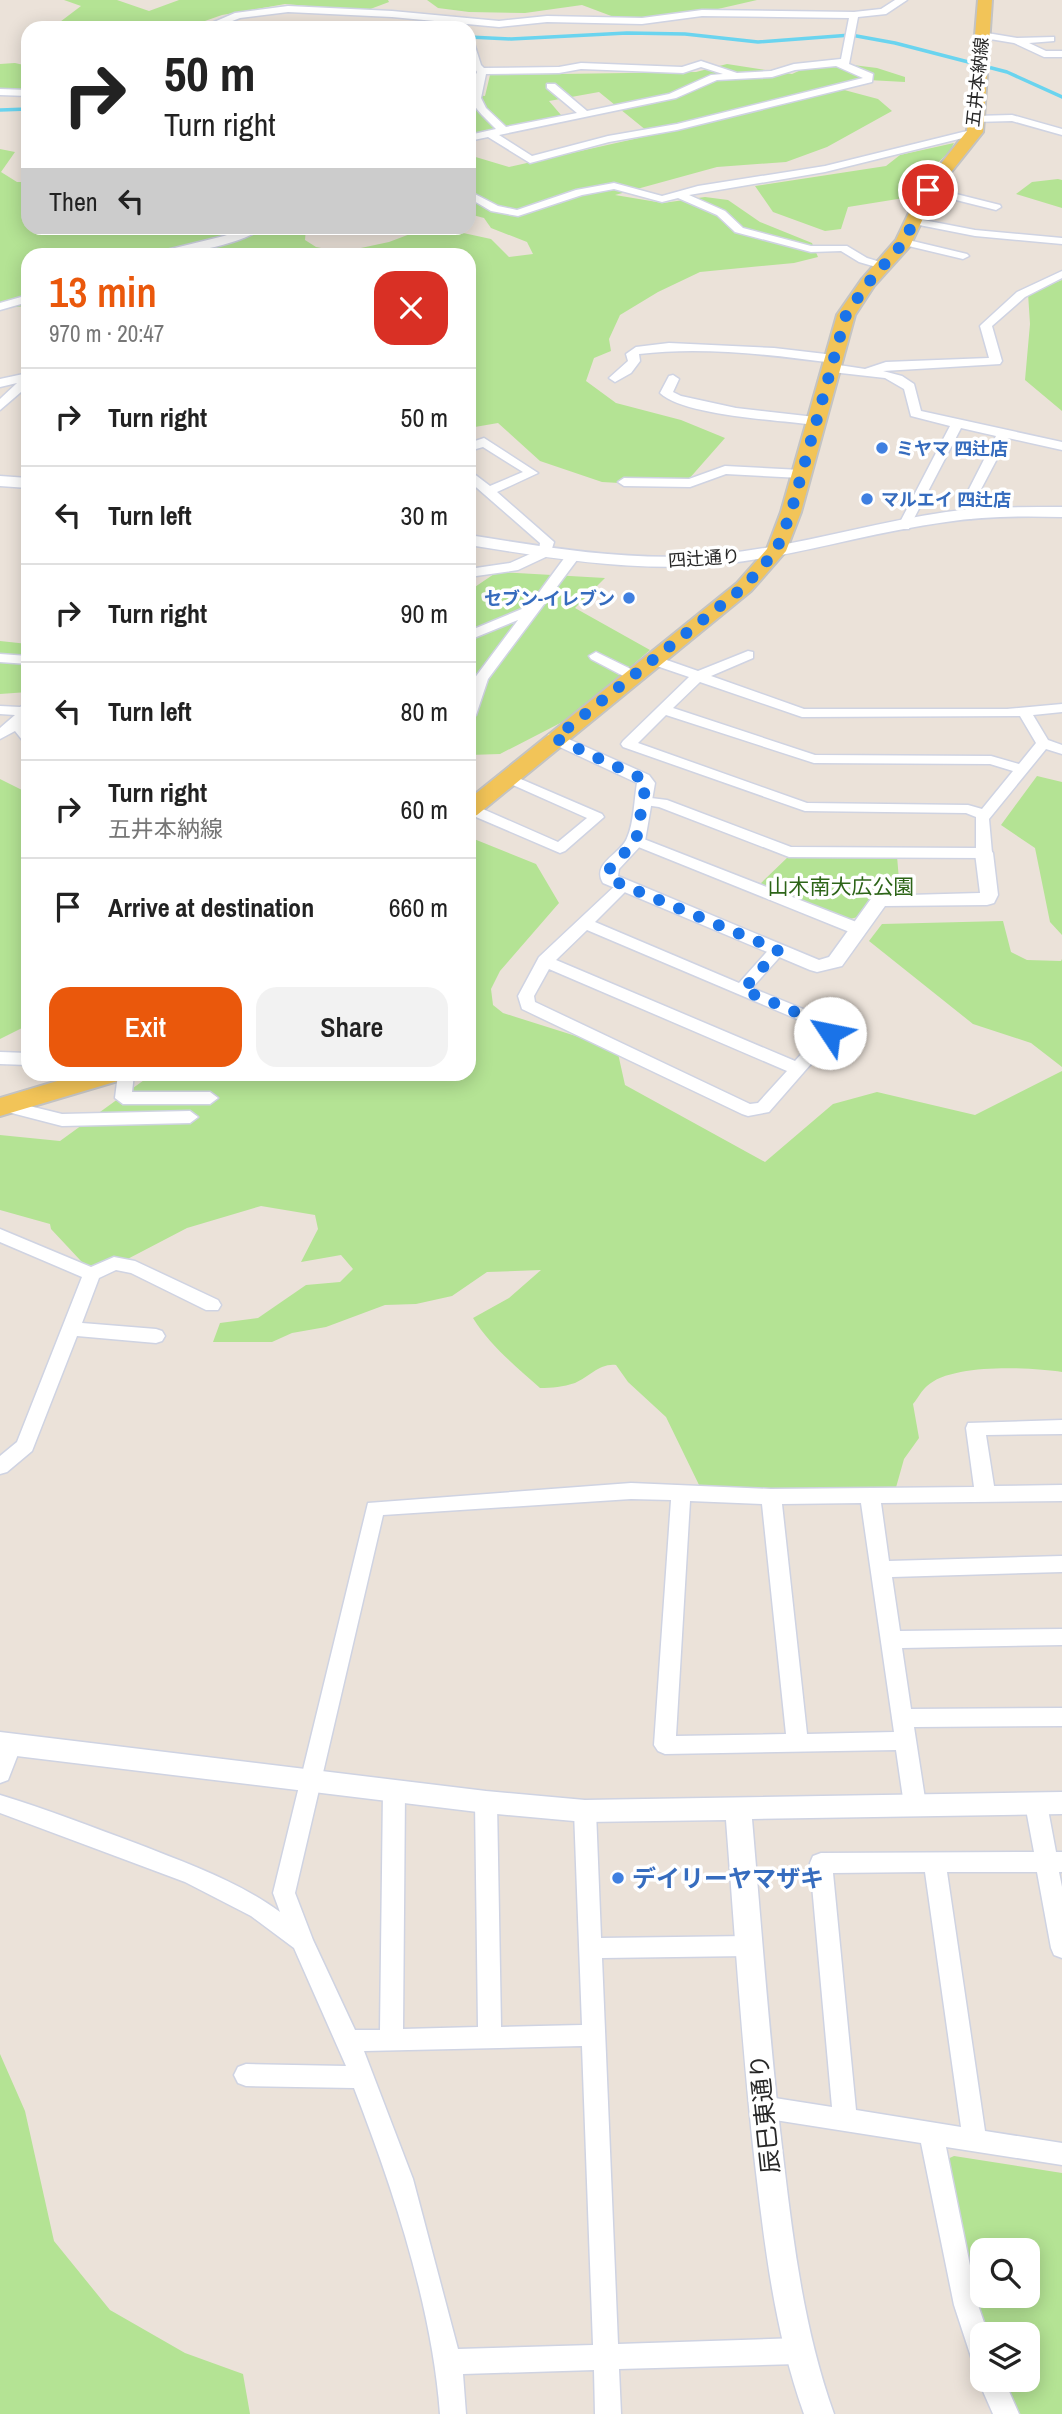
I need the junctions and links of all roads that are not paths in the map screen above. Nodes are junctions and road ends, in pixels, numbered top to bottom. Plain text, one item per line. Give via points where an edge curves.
1 (902, 0) edge
2 (985, 0) edge
3 (854, 15) junction
4 (223, 21) edge
5 (434, 21) edge
6 (476, 25) edge
7 (981, 35) junction
8 (1051, 39) dead end
9 (1017, 41) junction
10 (1044, 54) junction
11 (1062, 54) edge
12 (1062, 61) edge
13 (840, 64) junction
14 (476, 69) edge
15 (743, 76) junction
16 (551, 86) dead end
17 (0, 92) edge
18 (21, 93) edge
19 (476, 102) edge
20 (606, 111) junction
21 (586, 115) junction
22 (572, 118) junction
23 (617, 119) dead end
24 (974, 125) junction
25 (627, 126) dead end
26 (504, 131) junction
27 (1062, 132) edge
28 (490, 134) junction
29 (638, 134) junction
30 (476, 137) edge
31 (608, 139) junction
32 (928, 190) junction
33 (679, 194) junction
34 (476, 198) edge
35 (996, 207) dead end
36 (913, 221) junction
37 (238, 235) edge
38 (1062, 241) edge
39 (904, 242) junction
40 (185, 248) edge
41 (963, 256) dead end
42 (883, 266) junction
43 (1062, 274) edge
44 (21, 300) edge
45 (0, 307) edge
46 (833, 363) junction
47 (867, 372) junction
48 (615, 378) dead end
49 (21, 379) edge
50 (673, 379) dead end
51 (0, 383) edge
52 (21, 385) edge
53 (0, 406) edge
54 (816, 421) junction
55 (957, 424) junction
56 (1003, 435) junction
57 (476, 445) edge
58 (1062, 446) edge
59 (801, 474) junction
60 (476, 480) edge
61 (624, 482) dead end
62 (21, 483) edge
63 (2, 484) edge
64 (489, 491) junction
65 (1062, 512) edge
66 (971, 515) junction
67 (904, 526) junction
68 (476, 541) edge
69 (776, 551) junction
70 (545, 552) junction
71 (573, 556) junction
72 (476, 572) edge
73 (534, 609) junction
74 (476, 633) edge
75 (748, 655) dead end
76 (596, 656) dead end
77 (0, 658) edge
78 (21, 660) edge
79 (653, 660) junction
80 (634, 676) junction
81 (698, 676) junction
82 (476, 694) edge
83 (1062, 708) edge
84 (0, 710) edge
85 (663, 710) junction
86 (1024, 711) junction
87 (21, 714) edge
88 (21, 716) edge
89 (0, 735) edge
90 (555, 738) junction
91 (1043, 743) junction
92 (1062, 750) edge
93 (1022, 769) junction
94 (509, 778) junction
95 (643, 802) junction
96 (476, 805) edge
97 (476, 813) edge
98 (985, 815) junction
99 (636, 841) junction
100 (984, 853) junction
101 (623, 886) junction
102 (585, 923) junction
103 (858, 929) junction
104 (778, 950) junction
105 (545, 961) junction
106 (743, 990) junction
107 (0, 1058) edge
108 (21, 1059) edge
109 (798, 1069) junction
110 (88, 1081) edge
111 (125, 1081) edge
112 (211, 1098) dead end
113 (2, 1106) edge
114 (190, 1117) dead end
115 (0, 1235) edge
116 (92, 1274) junction
117 (212, 1305) dead end
118 (71, 1329) junction
119 (156, 1336) dead end
120 (1062, 1427) edge
121 (0, 1466) edge
122 (681, 1493) junction
123 (1062, 1493) edge
124 (985, 1494) junction
125 (870, 1496) junction
126 (771, 1497) junction
127 (1062, 1564) edge
128 (880, 1569) junction
129 (1062, 1637) edge
130 (891, 1640) junction
131 (1062, 1717) edge
132 (902, 1718) junction
133 (905, 1741) junction
134 (6, 1743) edge
135 (798, 1744) junction
136 (0, 1774) edge
137 (310, 1781) junction
138 (394, 1791) junction
139 (486, 1802) junction
140 (1062, 1803) edge
141 (0, 1804) edge
142 (1036, 1804) junction
143 (915, 1805) junction
144 (738, 1809) junction
145 (585, 1811) junction
146 (1055, 1862) edge
147 (935, 1863) junction
148 (302, 1941) junction
149 (750, 1946) junction
150 (590, 1948) junction
151 (1062, 1948) edge
152 (594, 2035) junction
153 (490, 2038) junction
154 (391, 2040) junction
155 (348, 2041) junction
156 (246, 2075) dead end
157 (361, 2077) junction
158 (762, 2106) junction
159 (845, 2120) junction
160 (931, 2133) junction
161 (975, 2140) junction
162 (1062, 2154) edge
163 (972, 2322) edge
164 (798, 2351) junction
165 (606, 2358) junction
166 (449, 2362) junction
167 (996, 2392) edge
168 (453, 2414) edge
169 (608, 2414) edge
170 (819, 2414) edge
171 (1006, 2414) edge

1 - 3 street via 883,12
2 - 7 main road, 五井本納線
3 - 6 street via 702,13 642,21 547,19
3 - 13 street via 845,62
4 - 5 street via 288,9
7 - 9 street
7 - 24 main road, 五井本納線
8 - 9 street
9 - 10 street
10 - 11 street
10 - 12 street
13 - 15 street
13 - 29 street via 869,76 868,80
14 - 15 street via 581,66 683,70 701,64
15 - 20 street via 715,77 672,96
16 - 21 street
17 - 18 street
19 - 26 street
20 - 21 street
20 - 23 street
21 - 22 street
22 - 26 street
22 - 31 street
24 - 27 street via 1012,118
24 - 32 main road, 五井本納線
24 - 33 street via 825,169
25 - 29 street
26 - 28 street
28 - 30 street
28 - 31 street via 530,160
29 - 31 street
32 - 35 street
32 - 36 main road, 五井本納線
33 - 34 street via 652,198 614,186 518,213 495,209
33 - 42 street via 721,213 739,230 811,249 843,248
36 - 38 street via 975,233
36 - 39 main road, 五井本納線
37 - 40 street
39 - 41 street
39 - 42 main road, 五井本納線
42 - 46 main road, 五井本納線 via 846,315
43 - 47 street via 1047,278 995,315 986,327 996,361 886,366
44 - 45 street
46 - 47 street
46 - 48 street via 775,352 669,347 636,351 627,370
46 - 54 main road, 五井本納線
47 - 55 street via 898,379 910,387 915,413
49 - 51 street
50 - 54 street via 666,393 676,399
52 - 53 street
54 - 59 main road, 五井本納線
55 - 56 street
55 - 67 street
56 - 58 street
56 - 66 street via 973,493
57 - 64 street via 484,442 532,473
59 - 61 street via 725,470 690,483
59 - 69 main road, 五井本納線
60 - 64 street
62 - 63 street
64 - 70 street via 547,542
65 - 66 street, 四辻通り
66 - 67 street, 四辻通り
67 - 69 street, 四辻通り
68 - 70 street, 四辻通り
69 - 71 street, 四辻通り via 674,561
69 - 79 main road, 五井本納線 via 744,587
70 - 71 street, 四辻通り
70 - 72 street via 513,567
71 - 73 street
73 - 74 street
73 - 82 street via 481,679
75 - 81 street
76 - 80 street
77 - 78 street
79 - 80 main road, 五井本納線
79 - 81 street
80 - 90 main road, 五井本納線
81 - 85 street
81 - 86 street via 802,713
83 - 86 street
84 - 87 street
85 - 93 street via 814,759 991,760
85 - 98 street via 628,744 805,807 968,809
86 - 91 street
88 - 89 street
90 - 94 main road, 五井本納線
90 - 95 street via 643,779
91 - 92 street
91 - 93 street
93 - 98 street
94 - 96 main road, 五井本納線
94 - 97 street via 597,817 561,848
95 - 99 street
95 - 100 street via 662,803 789,852
98 - 100 street
99 - 101 street via 610,868 609,879
99 - 103 street
100 - 103 street via 987,899 886,899 876,903
101 - 102 street
101 - 104 street
102 - 105 street
102 - 106 street
103 - 104 street via 835,962 827,966
104 - 106 street
105 - 109 street
105 - 109 street via 526,996 528,1005 748,1110 763,1108
106 - 109 street via 829,1029
107 - 108 street
110 - 113 main road
111 - 112 street via 123,1098
113 - 114 street via 62,1120
115 - 116 street
116 - 117 street via 114,1263 135,1267
116 - 118 street
118 - 119 street
118 - 121 street via 25,1446
120 - 124 street via 975,1428
122 - 126 street
122 - 135 street via 665,1745
122 - 137 street via 631,1491 375,1508
123 - 124 street
124 - 125 street
125 - 126 street
125 - 128 street
126 - 135 street
127 - 128 street
128 - 130 street
129 - 130 street
130 - 132 street
131 - 132 street
132 - 133 street
133 - 135 street
133 - 143 street
134 - 136 street
134 - 137 street
137 - 138 street
137 - 148 street via 284,1893
138 - 139 street
138 - 154 street
139 - 145 street
139 - 153 street
140 - 142 street
141 - 148 street via 194,1875 259,1909
142 - 143 street
142 - 146 street
143 - 144 street
144 - 145 street
144 - 149 street, 辰巳東通り
145 - 150 street
146 - 147 street
146 - 151 street
147 - 159 street via 821,1863
147 - 161 street
148 - 155 street
149 - 150 street
149 - 158 street, 辰巳東通り
150 - 152 street
152 - 153 street
152 - 165 street
153 - 154 street
154 - 155 street
155 - 157 street
156 - 157 street
157 - 166 street via 401,2179
158 - 159 street
158 - 164 street, 辰巳東通り via 787,2304
159 - 160 street
160 - 161 street
160 - 163 street
161 - 162 street
164 - 165 street
164 - 170 street, 辰巳東通り
165 - 166 street
165 - 169 street
166 - 168 street
167 - 171 street

